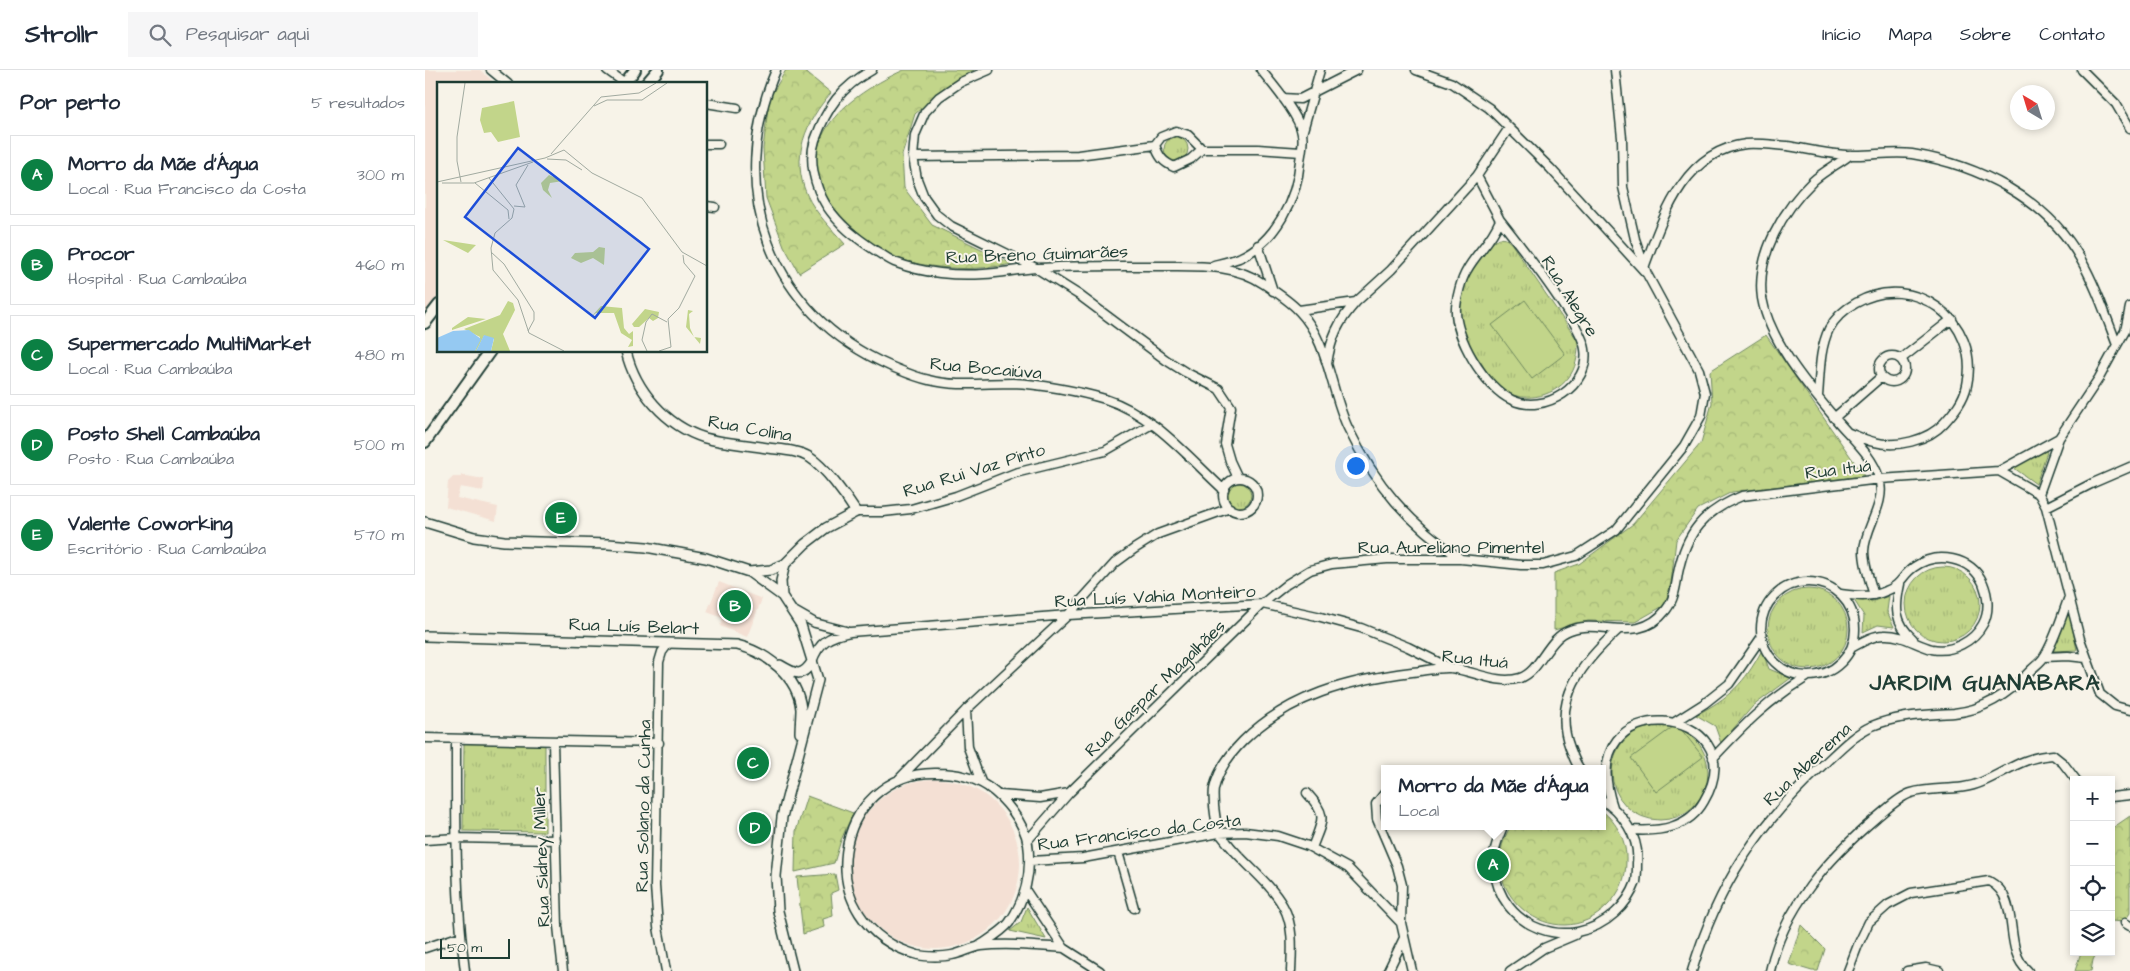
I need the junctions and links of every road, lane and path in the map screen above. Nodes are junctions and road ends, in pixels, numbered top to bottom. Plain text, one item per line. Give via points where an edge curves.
1 (491, 70) edge
2 (607, 70) edge
3 (635, 70) edge
4 (658, 70) edge
5 (776, 70) edge
6 (872, 70) edge
7 (989, 70) edge
8 (1261, 70) edge
9 (1320, 70) edge
10 (1357, 70) edge
11 (1416, 70) edge
12 (1615, 70) edge
13 (2082, 70) edge
14 (506, 82) edge
15 (623, 82) edge
16 (625, 82) edge
17 (648, 82) edge
18 (1313, 94) junction
19 (1283, 98) junction
20 (707, 103) edge
21 (737, 108) dead end
22 (1509, 128) junction
23 (2130, 128) edge
24 (1303, 134) junction
25 (707, 144) edge
26 (719, 144) dead end
27 (1155, 145) junction
28 (1202, 150) junction
29 (1301, 152) junction
30 (1850, 155) junction
31 (913, 157) junction
32 (1477, 176) junction
33 (1500, 220) junction
34 (1258, 245) junction
35 (1645, 265) junction
36 (1212, 266) junction
37 (1036, 268) junction
38 (1647, 274) junction
39 (1273, 291) junction
40 (1356, 302) junction
41 (437, 307) edge
42 (2130, 307) edge
43 (437, 308) edge
44 (1299, 310) junction
45 (425, 318) edge
46 (1952, 319) junction
47 (425, 323) edge
48 (2127, 330) edge
49 (2117, 345) junction
50 (489, 352) edge
51 (626, 352) edge
52 (1901, 360) junction
53 (1327, 365) junction
54 (1881, 377) junction
55 (1818, 396) junction
56 (1834, 418) junction
57 (1152, 424) junction
58 (1847, 432) junction
59 (2059, 438) junction
60 (425, 442) edge
61 (2130, 467) edge
62 (1999, 471) junction
63 (1238, 478) junction
64 (1880, 479) junction
65 (1224, 490) junction
66 (2039, 494) junction
67 (1230, 508) junction
68 (2046, 508) junction
69 (856, 512) junction
70 (425, 522) edge
71 (1461, 559) junction
72 (785, 564) junction
73 (749, 572) junction
74 (1900, 584) junction
75 (1841, 594) junction
76 (1874, 595) junction
77 (782, 596) junction
78 (2069, 597) junction
79 (1262, 604) junction
80 (794, 611) junction
81 (1068, 615) junction
82 (1618, 630) junction
83 (850, 632) junction
84 (425, 636) edge
85 (1761, 638) junction
86 (1917, 643) junction
87 (668, 644) junction
88 (1853, 647) junction
89 (767, 657) junction
90 (2044, 657) junction
91 (2086, 658) junction
92 (812, 662) junction
93 (1450, 668) junction
94 (1807, 677) junction
95 (966, 710) junction
96 (2130, 710) edge
97 (1675, 722) junction
98 (425, 738) edge
99 (456, 739) junction
100 (553, 742) junction
101 (659, 743) junction
102 (799, 748) junction
103 (1713, 758) junction
104 (1578, 765) edge
105 (1606, 770) edge
106 (2073, 776) edge
107 (897, 781) junction
108 (981, 782) junction
109 (1069, 793) junction
110 (1307, 793) dead end
111 (2130, 795) edge
112 (1000, 796) junction
113 (2115, 797) edge
114 (1381, 798) edge
115 (1606, 798) edge
116 (1381, 828) edge
117 (1382, 830) edge
118 (1502, 830) edge
119 (1631, 830) junction
120 (1219, 833) junction
121 (456, 838) junction
122 (425, 840) edge
123 (556, 840) junction
124 (1027, 841) junction
125 (1312, 848) junction
126 (1118, 852) junction
127 (1030, 861) junction
128 (1026, 891) junction
129 (1134, 908) dead end
130 (1401, 924) junction
131 (1579, 933) junction
132 (461, 936) junction
133 (1404, 938) junction
134 (979, 946) junction
135 (425, 948) edge
136 (1063, 948) junction
137 (1910, 970) edge
138 (465, 971) edge
139 (563, 971) edge
140 (666, 971) edge
141 (793, 971) edge
142 (1100, 971) edge
143 (1291, 971) edge
144 (1388, 971) edge
145 (1411, 971) edge
146 (1510, 971) edge
147 (1692, 971) edge
148 (1770, 971) edge
149 (1848, 971) edge
150 (1939, 971) edge
151 (2028, 971) edge

1 - 14 street
2 - 15 street
3 - 16 main road
4 - 17 main road
5 - 57 street, Rua Bocaiúva via 760,119 755,152 755,191 779,267 795,294 815,317 838,338 864,354 929,380 1013,383 1070,391 1105,399
6 - 37 street, Rua Breno Guimarães via 857,78 837,96 823,117 813,146 813,169 819,194 837,221 853,236 896,263 940,273 975,274
7 - 31 street via 961,82 939,97 925,112 915,135
8 - 19 street
9 - 18 street
10 - 18 street
11 - 22 street via 1452,83 1489,108
12 - 35 street, Rua Aureliano Pimentel via 1623,187 1635,239
13 - 23 street via 2116,104
18 - 19 street via 1294,100
18 - 24 street
19 - 24 street
20 - 21 street
22 - 32 street, Rua Breno Guimarães
22 - 38 street
24 - 29 street
25 - 26 street
27 - 28 street via 1161,137 1176,131 1188,135
27 - 28 street via 1160,158 1174,167 1191,160
27 - 31 street via 1078,155
28 - 29 street via 1258,148
29 - 34 street via 1294,191 1283,215
30 - 35 street via 1745,144 1715,154 1680,186 1665,212
30 - 49 street via 1910,154 1968,168 2004,184 2055,225 2079,257 2098,294
30 - 55 street via 1798,196 1775,230 1762,272 1762,299 1771,325 1785,353
31 - 37 street via 924,198 937,215 951,226
32 - 33 street, Rua Alegre
32 - 40 street, Rua Breno Guimarães via 1391,270
33 - 33 street, Rua Alegre via 1494,235 1466,271 1456,306 1460,335 1468,352 1501,393 1523,404 1542,404 1571,388 1585,362 1585,348 1561,304
34 - 36 street via 1241,257
34 - 39 street
35 - 38 street, Rua Aureliano Pimentel
36 - 37 street, Rua Breno Guimarães
36 - 39 street, Rua Breno Guimarães via 1242,273
37 - 63 street via 1166,360 1219,389 1231,407 1225,444
38 - 71 street, Rua Aureliano Pimentel via 1699,370 1705,393 1701,416 1684,446 1616,530 1576,556 1543,565
39 - 44 street, Rua Breno Guimarães
40 - 44 street
40 - 53 street, Rua Breno Guimarães via 1330,341
41 - 45 street
42 - 48 street, Rua Ituá
43 - 47 main road
44 - 53 street, Rua Breno Guimarães via 1311,328
46 - 52 street
46 - 55 street via 1913,294 1887,292 1865,298 1845,310 1830,328 1823,347
46 - 58 street via 1964,338 1969,362 1967,386 1958,408 1942,426 1922,438 1899,444 1875,442
48 - 49 street, Rua Ituá
49 - 59 street, Rua Ituá
50 - 60 main road
51 - 69 street, Rua Colina via 641,389 653,404 689,432 715,440 791,450 810,457 846,495
52 - 54 street via 1891,356 1882,361
52 - 54 street via 1905,370 1901,378 1891,382
53 - 71 street, Rua Breno Guimarães via 1335,398 1370,470 1402,511
54 - 56 street
55 - 56 street
56 - 58 street
57 - 65 street, Rua Bocaiúva
57 - 69 street, Rua Rui Vaz Pinto via 1105,451 1085,458 1015,473 911,509
58 - 64 street
59 - 62 street, Rua Ituá
59 - 66 street
61 - 68 street
62 - 64 street, Rua Ituá
62 - 66 street
63 - 65 street via 1227,484
63 - 67 street via 1245,478 1255,486 1257,499 1254,505 1242,512
64 - 76 street via 1880,498 1864,551
64 - 82 street, Rua Ituá via 1742,496 1721,504 1704,519 1684,547 1674,595 1666,610 1641,627
65 - 67 street via 1223,496
66 - 68 street
67 - 81 street via 1158,534 1134,549 1115,563
68 - 78 street
69 - 72 street, Rua Rui Vaz Pinto via 819,533
70 - 73 street via 474,537 504,541 608,544 677,552
71 - 79 street, Rua Aureliano Pimentel via 1387,559 1332,564 1310,570
72 - 73 street, Rua Rui Vaz Pinto via 771,570
72 - 77 street
73 - 77 street
74 - 76 street
74 - 86 street via 1896,604 1899,620
74 - 86 street via 1912,568 1922,562 1951,558 1973,570 1987,591 1988,607 1983,624 1968,642 1944,650
75 - 76 street
75 - 85 street via 1827,585 1809,582 1796,583 1779,592 1764,612
75 - 88 street via 1855,618
77 - 80 street
78 - 90 street, Rua Aberema
78 - 91 street
79 - 81 street, Rua Luís Vahia Monteiro
79 - 93 street, Rua Luís Vahia Monteiro via 1361,628
79 - 109 street, Rua Gaspar Magalhães
80 - 83 street via 815,624
80 - 92 street
81 - 83 street, Rua Luís Vahia Monteiro
81 - 95 street
82 - 93 street, Rua Ituá via 1597,627 1571,629 1549,646 1531,672 1520,678 1501,680
82 - 104 street via 1582,668 1571,684 1564,707 1566,736
83 - 92 street via 833,635 825,641
84 - 87 street, Rua Luís Belart
85 - 94 street via 1770,658 1782,669
85 - 97 street via 1729,684
86 - 88 street via 1883,635
87 - 89 street, Rua Luís Belart via 737,645 752,648
87 - 101 street, Rua Solano da Cunha via 660,657
88 - 94 street via 1835,669
89 - 92 street via 793,673 807,670
89 - 102 street, Rua Luís Belart via 791,681 801,708
90 - 91 street
90 - 147 street, Rua Aberema via 2015,687 1992,703 1957,713 1892,718 1870,727 1848,742 1777,810 1746,852 1719,898
91 - 96 street via 2100,694 2115,706
92 - 102 street via 818,680
93 - 120 street, Rua Ituá via 1377,676 1335,686 1297,701 1260,724 1233,751 1218,775 1213,792
94 - 103 street via 1759,709
95 - 107 street
95 - 108 street via 968,747
97 - 103 street via 1692,728 1705,741
97 - 105 street via 1658,720 1626,732 1614,745
98 - 99 street
99 - 100 street
99 - 121 street
100 - 101 street
100 - 123 street, Rua Sidney Miller
101 - 140 street, Rua Solano da Cunha via 655,886
102 - 141 street via 782,817 777,876 778,911
103 - 119 street via 1710,791 1701,808 1670,828 1652,832
106 - 148 street via 2053,755 2040,756 1962,788 1928,789 1909,794 1857,834 1817,877 1799,900 1783,930
107 - 108 street via 925,772 954,773
107 - 134 street via 875,796 857,817 847,843 844,870 851,900 867,926 891,945 920,955 950,956
108 - 112 street
109 - 112 street via 1040,798
109 - 124 street, Rua Gaspar Magalhães
110 - 125 street via 1321,810 1322,818
111 - 113 street
112 - 124 street via 1016,817
114 - 116 street via 1376,804
115 - 119 street
117 - 130 street via 1402,885
118 - 131 street via 1493,865 1497,886 1507,904 1521,919 1538,929 1558,934
119 - 131 street via 1638,856 1635,882 1623,906 1604,924
120 - 125 street, Rua Francisco da Costa via 1278,836
120 - 126 street, Rua Francisco da Costa
120 - 143 street via 1283,907 1290,926
121 - 122 street
121 - 123 street
121 - 132 street
123 - 139 street, Rua Sidney Miller via 558,926
124 - 127 street
125 - 130 street, Rua Francisco da Costa via 1348,868
126 - 127 street, Rua Francisco da Costa
126 - 129 street
127 - 128 street
128 - 134 street via 1008,924
128 - 136 street
130 - 133 street
131 - 146 street via 1544,948
132 - 135 street
132 - 138 street
133 - 144 street
133 - 145 street
134 - 136 street
136 - 142 street
137 - 150 street via 1926,968
149 - 151 street via 1869,922 1888,906 1911,893 1989,881 2003,892 2011,916 2017,956

